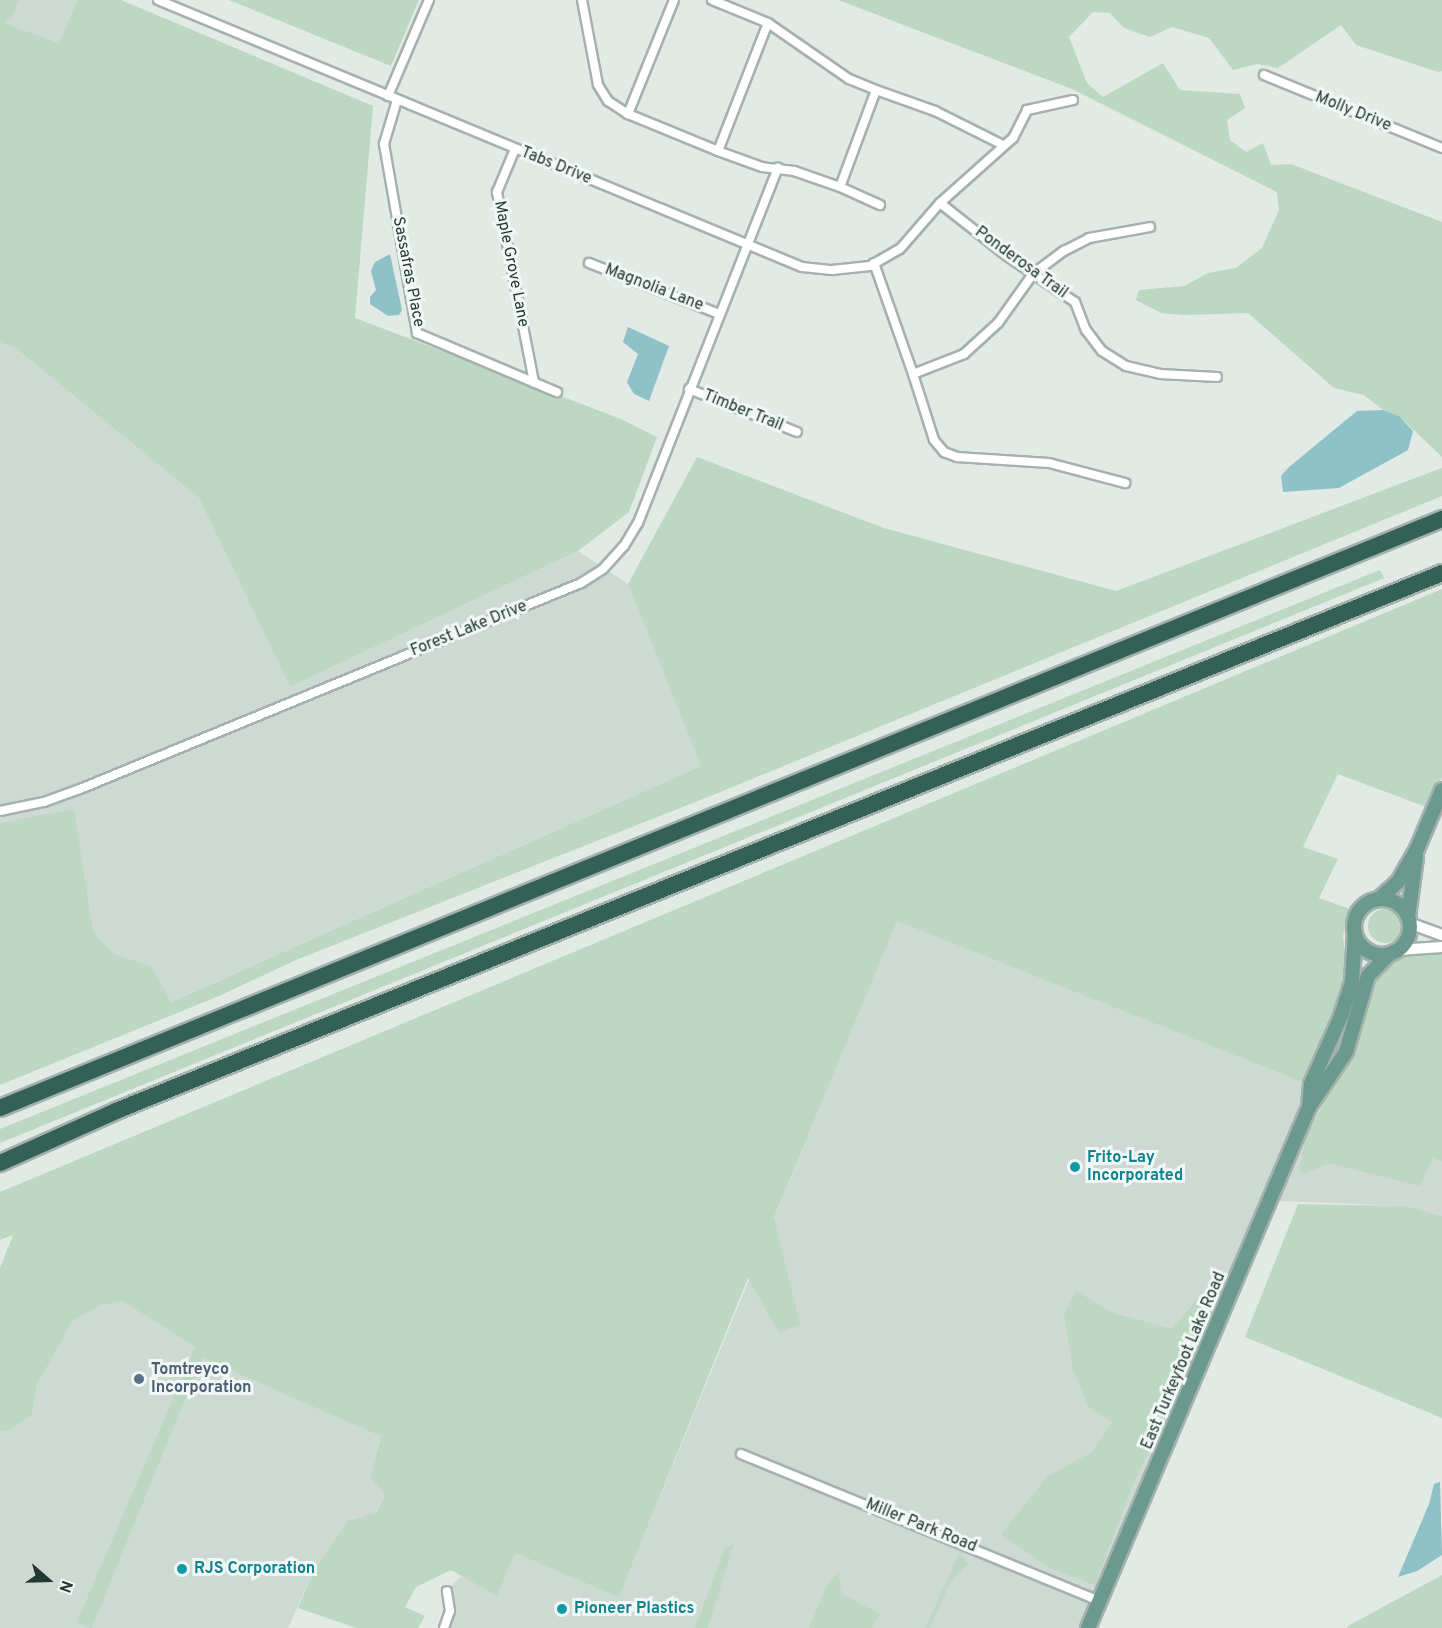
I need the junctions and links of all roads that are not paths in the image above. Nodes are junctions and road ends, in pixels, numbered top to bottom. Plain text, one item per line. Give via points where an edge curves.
1 (158, 0) edge
2 (429, 0) edge
3 (582, 0) edge
4 (674, 0) edge
5 (712, 0) edge
6 (768, 23) junction
7 (1264, 75) dead end
8 (876, 90) junction
9 (388, 96) junction
10 (397, 100) junction
11 (1073, 100) dead end
12 (628, 114) junction
13 (1003, 145) junction
14 (1442, 148) edge
15 (515, 149) junction
16 (718, 151) junction
17 (778, 168) junction
18 (840, 187) junction
19 (940, 203) junction
20 (880, 205) dead end
21 (1150, 227) dead end
22 (747, 244) junction
23 (589, 263) dead end
24 (874, 263) junction
25 (1033, 274) junction
26 (719, 314) junction
27 (913, 374) junction
28 (1217, 377) dead end
29 (534, 382) junction
30 (689, 389) junction
31 (557, 392) dead end
32 (797, 432) dead end
33 (1125, 483) dead end
34 (1442, 519) edge
35 (1442, 573) edge
36 (1442, 789) edge
37 (0, 811) edge
38 (1417, 849) junction
39 (1379, 899) junction
40 (1409, 920) junction
41 (1355, 932) junction
42 (1442, 935) edge
43 (1442, 947) edge
44 (1394, 952) junction
45 (1308, 1107) junction
46 (0, 1108) edge
47 (0, 1163) edge
48 (741, 1454) dead end
49 (447, 1591) dead end
50 (1100, 1600) junction
51 (444, 1628) edge
52 (1088, 1628) edge

1 - 9 street, Tabs Drive
2 - 9 street
3 - 12 street via 598,85 609,101
4 - 12 street
5 - 6 street
6 - 8 street via 849,79
6 - 16 street
7 - 14 street, Molly Drive
8 - 13 street via 935,111
8 - 18 street
9 - 10 street, Tabs Drive
10 - 15 street, Tabs Drive
10 - 29 street, Sassafras Place via 384,144 417,333
11 - 13 street, Tabs Drive via 1027,110 1013,138
12 - 16 street
13 - 19 street, Tabs Drive
15 - 22 street, Tabs Drive
15 - 29 street, Maple Grove Lane via 497,192
16 - 17 street via 762,167
17 - 18 street
17 - 22 street, Forest Lake Drive
18 - 20 street
19 - 24 street, Tabs Drive via 900,249
19 - 25 street, Ponderosa Trail
21 - 25 street via 1089,238
22 - 24 street, Tabs Drive via 802,267 832,270
22 - 26 street, Forest Lake Drive
23 - 26 street, Magnolia Lane
24 - 27 street
25 - 27 street via 982,340 964,354
25 - 28 street, Ponderosa Trail via 1075,302 1086,330 1102,351 1126,366 1160,374
26 - 30 street, Forest Lake Drive
27 - 33 street via 933,440 944,452 957,457 1049,463
29 - 31 street, Sassafras Place
30 - 32 street, Timber Trail
30 - 37 street, Forest Lake Drive via 638,523 603,569 581,583 80,789
34 - 46 highway
35 - 47 highway via 116,1111
36 - 38 main road
38 - 39 main road via 1398,882
38 - 40 main road
39 - 40 main road via 1397,903
39 - 41 main road via 1363,907 1354,923
40 - 42 street
40 - 44 main road via 1408,935
41 - 44 main road via 1364,948 1380,955
41 - 45 main road, East Turkeyfoot Lake Road via 1352,982 1311,1084
43 - 44 street
44 - 45 main road, East Turkeyfoot Lake Road via 1368,976 1346,1052
45 - 50 main road, East Turkeyfoot Lake Road
48 - 50 street, Miller Park Road
49 - 51 street via 450,1611
50 - 52 main road, East Turkeyfoot Lake Road

